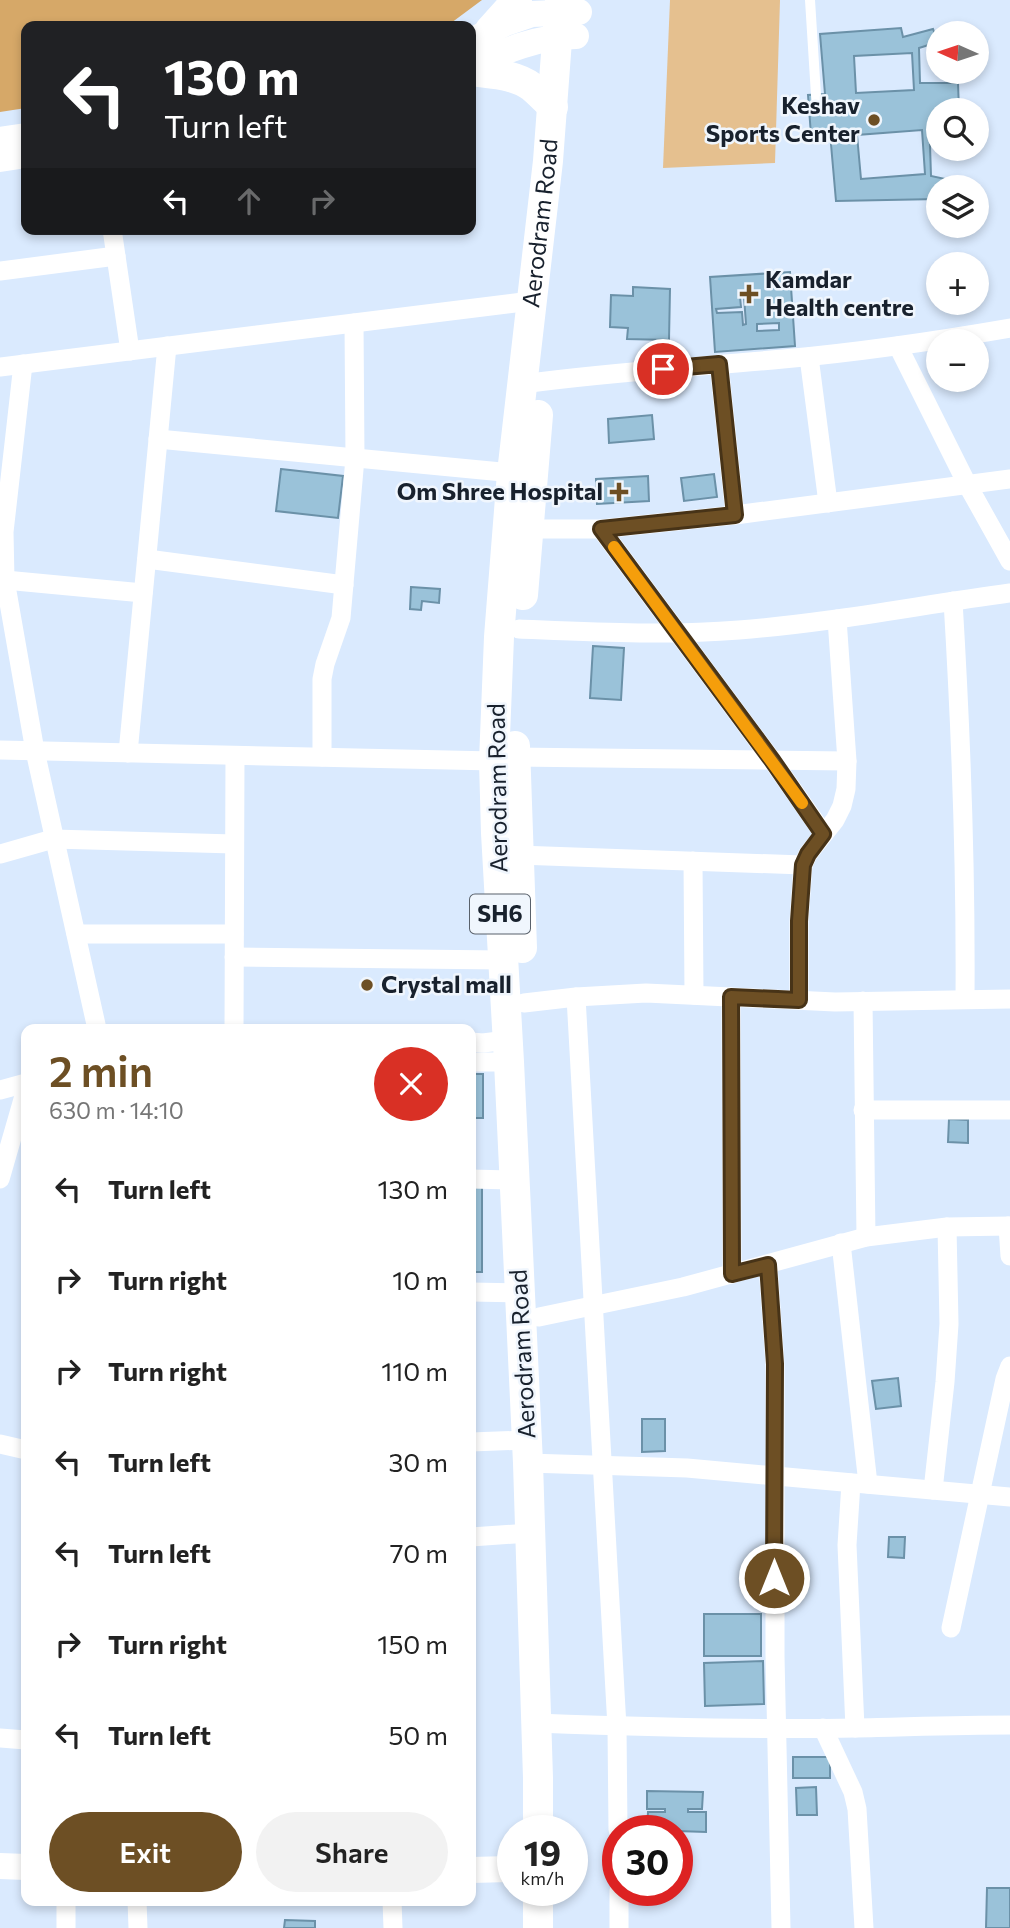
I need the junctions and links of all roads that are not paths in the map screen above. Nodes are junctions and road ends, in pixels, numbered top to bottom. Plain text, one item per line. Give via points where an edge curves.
1 (517, 0) edge
2 (810, 0) edge
3 (568, 16) edge
4 (480, 36) edge
5 (476, 66) edge
6 (476, 70) edge
7 (553, 107) junction
8 (817, 111) dead end
9 (21, 137) edge
10 (0, 140) edge
11 (21, 156) edge
12 (0, 159) edge
13 (113, 235) edge
14 (116, 257) junction
15 (0, 271) edge
16 (531, 301) junction
17 (354, 323) junction
18 (1010, 328) edge
19 (167, 346) junction
20 (898, 346) junction
21 (130, 351) junction
22 (808, 357) junction
23 (23, 364) junction
24 (719, 364) junction
25 (0, 367) edge
26 (532, 383) junction
27 (158, 439) junction
28 (355, 458) junction
29 (512, 473) junction
30 (5, 476) edge
31 (1010, 479) edge
32 (967, 484) junction
33 (828, 503) junction
34 (735, 515) junction
35 (528, 529) junction
36 (601, 529) junction
37 (2, 559) edge
38 (146, 559) junction
39 (1010, 561) edge
40 (5, 580) junction
41 (344, 585) junction
42 (143, 593) junction
43 (1010, 593) edge
44 (953, 601) junction
45 (837, 619) junction
46 (519, 629) junction
47 (678, 633) junction
48 (8, 643) edge
49 (0, 750) edge
50 (35, 751) junction
51 (128, 753) junction
52 (235, 756) junction
53 (322, 757) junction
54 (504, 759) junction
55 (772, 760) junction
56 (847, 761) junction
57 (823, 834) junction
58 (53, 839) junction
59 (234, 844) junction
60 (0, 854) edge
61 (518, 855) junction
62 (693, 861) junction
63 (803, 865) junction
64 (76, 934) junction
65 (234, 934) junction
66 (234, 957) junction
67 (502, 960) junction
68 (694, 995) junction
69 (576, 997) junction
70 (731, 997) junction
71 (965, 998) junction
72 (1010, 999) edge
73 (799, 1000) junction
74 (863, 1001) junction
75 (524, 1003) junction
76 (96, 1024) edge
77 (234, 1024) edge
78 (476, 1042) edge
79 (508, 1051) junction
80 (476, 1061) edge
81 (21, 1084) edge
82 (0, 1090) edge
83 (21, 1106) edge
84 (863, 1110) junction
85 (1010, 1110) edge
86 (0, 1179) edge
87 (476, 1179) edge
88 (514, 1180) junction
89 (1009, 1226) edge
90 (947, 1227) junction
91 (866, 1237) junction
92 (841, 1243) junction
93 (1010, 1256) edge
94 (768, 1265) junction
95 (732, 1274) junction
96 (476, 1292) edge
97 (520, 1293) junction
98 (594, 1307) junction
99 (539, 1317) junction
100 (1010, 1366) edge
101 (476, 1443) edge
102 (0, 1444) edge
103 (21, 1449) edge
104 (533, 1455) junction
105 (602, 1464) junction
106 (774, 1476) junction
107 (859, 1483) junction
108 (933, 1490) junction
109 (978, 1495) junction
110 (1010, 1497) edge
111 (529, 1534) junction
112 (476, 1536) edge
113 (951, 1628) dead end
114 (546, 1724) junction
115 (1010, 1725) edge
116 (617, 1727) junction
117 (776, 1728) junction
118 (823, 1728) junction
119 (855, 1728) junction
120 (0, 1738) edge
121 (21, 1740) edge
122 (539, 1815) edge
123 (556, 1815) edge
124 (618, 1815) edge
125 (0, 1866) edge
126 (21, 1867) edge
127 (497, 1869) edge
128 (476, 1870) edge
129 (66, 1906) edge
130 (137, 1906) edge
131 (392, 1906) edge
132 (538, 1906) edge
133 (558, 1906) edge
134 (619, 1906) edge
135 (66, 1928) edge
136 (138, 1928) edge
137 (393, 1928) edge
138 (538, 1928) edge
139 (558, 1928) edge
140 (619, 1928) edge
141 (781, 1928) edge
142 (864, 1928) edge

1 - 4 main road
2 - 8 lane
3 - 4 street via 532,14
3 - 5 street
3 - 7 main road, Aerodram Road / SH6
3 - 26 main road, Aerodram Road / SH6 via 567,148
6 - 7 main road via 522,81
7 - 16 main road, Aerodram Road / SH6
9 - 10 street
11 - 12 street
13 - 14 street
14 - 15 street
14 - 21 street
16 - 17 street
16 - 26 main road, Aerodram Road / SH6
17 - 19 street
17 - 28 street
18 - 20 street
19 - 21 street
19 - 27 street
20 - 22 street
20 - 32 street
21 - 23 street
22 - 24 street
22 - 33 street
23 - 25 street
23 - 30 street
24 - 26 street
24 - 34 street
26 - 29 main road, Aerodram Road / SH6
26 - 35 main road, Aerodram Road / SH6
27 - 28 street
27 - 38 street
28 - 29 street
28 - 41 street
29 - 54 main road, Aerodram Road / SH6 via 499,637
30 - 37 street
31 - 32 street
32 - 33 street
32 - 39 street
33 - 34 street
34 - 36 street
35 - 36 street
35 - 46 main road, Aerodram Road / SH6
36 - 47 street
37 - 40 street
38 - 41 street
38 - 42 street
40 - 42 street
40 - 48 street
41 - 53 street via 341,618 322,679
42 - 51 street
43 - 44 street
44 - 45 street
44 - 71 street via 961,722
45 - 47 street
45 - 56 street
46 - 47 street
46 - 54 main road, Aerodram Road / SH6
47 - 55 street
48 - 50 street
49 - 50 street
50 - 51 street
50 - 58 street
51 - 52 street
52 - 53 street
52 - 59 street
53 - 54 street
54 - 55 street
54 - 61 main road, Aerodram Road / SH6
54 - 67 main road, Aerodram Road / SH6
55 - 56 street
55 - 57 street
56 - 57 street via 842,806
57 - 63 street
58 - 59 street
58 - 60 street
58 - 64 street
59 - 65 street
61 - 62 street
61 - 75 main road, Aerodram Road / SH6
62 - 63 street
62 - 68 street
63 - 73 street
64 - 65 street
64 - 76 street
65 - 66 street
66 - 67 street
66 - 77 street
67 - 79 main road, Aerodram Road / SH6
68 - 69 street
68 - 70 street
69 - 75 street
69 - 98 street
70 - 73 street
70 - 95 street
71 - 72 street
71 - 74 street
73 - 74 street
74 - 84 street
75 - 99 main road, Aerodram Road / SH6
78 - 79 street
79 - 80 street
79 - 88 main road, Aerodram Road / SH6
81 - 82 street
83 - 86 street
84 - 85 street
84 - 91 street
87 - 88 street
88 - 97 main road, Aerodram Road / SH6
89 - 90 street
89 - 93 street
90 - 91 street
90 - 108 street via 949,1324
91 - 92 street
92 - 94 street
92 - 107 street
94 - 95 street
94 - 106 street via 775,1364
95 - 98 street
96 - 97 street
97 - 104 main road, Aerodram Road / SH6
98 - 99 street
98 - 105 street
99 - 104 main road, Aerodram Road / SH6
100 - 109 street
101 - 104 street
102 - 103 street
104 - 105 street
104 - 111 main road, Aerodram Road / SH6
104 - 114 main road, Aerodram Road / SH6 via 549,1606
105 - 106 street
105 - 116 street
106 - 107 street
106 - 117 street
107 - 108 street
107 - 119 street via 847,1545
108 - 109 street
109 - 110 street
109 - 113 street
111 - 112 street
111 - 114 main road, Aerodram Road / SH6
114 - 116 street
114 - 122 main road, Aerodram Road / SH6
114 - 123 main road, Aerodram Road / SH6
115 - 119 street
116 - 117 street
116 - 124 street
117 - 118 street
117 - 141 street
118 - 119 street
118 - 142 street via 858,1809
120 - 121 street
125 - 126 street
127 - 128 street
129 - 135 street
130 - 136 street
131 - 137 street
132 - 138 main road
133 - 139 main road
134 - 140 street

